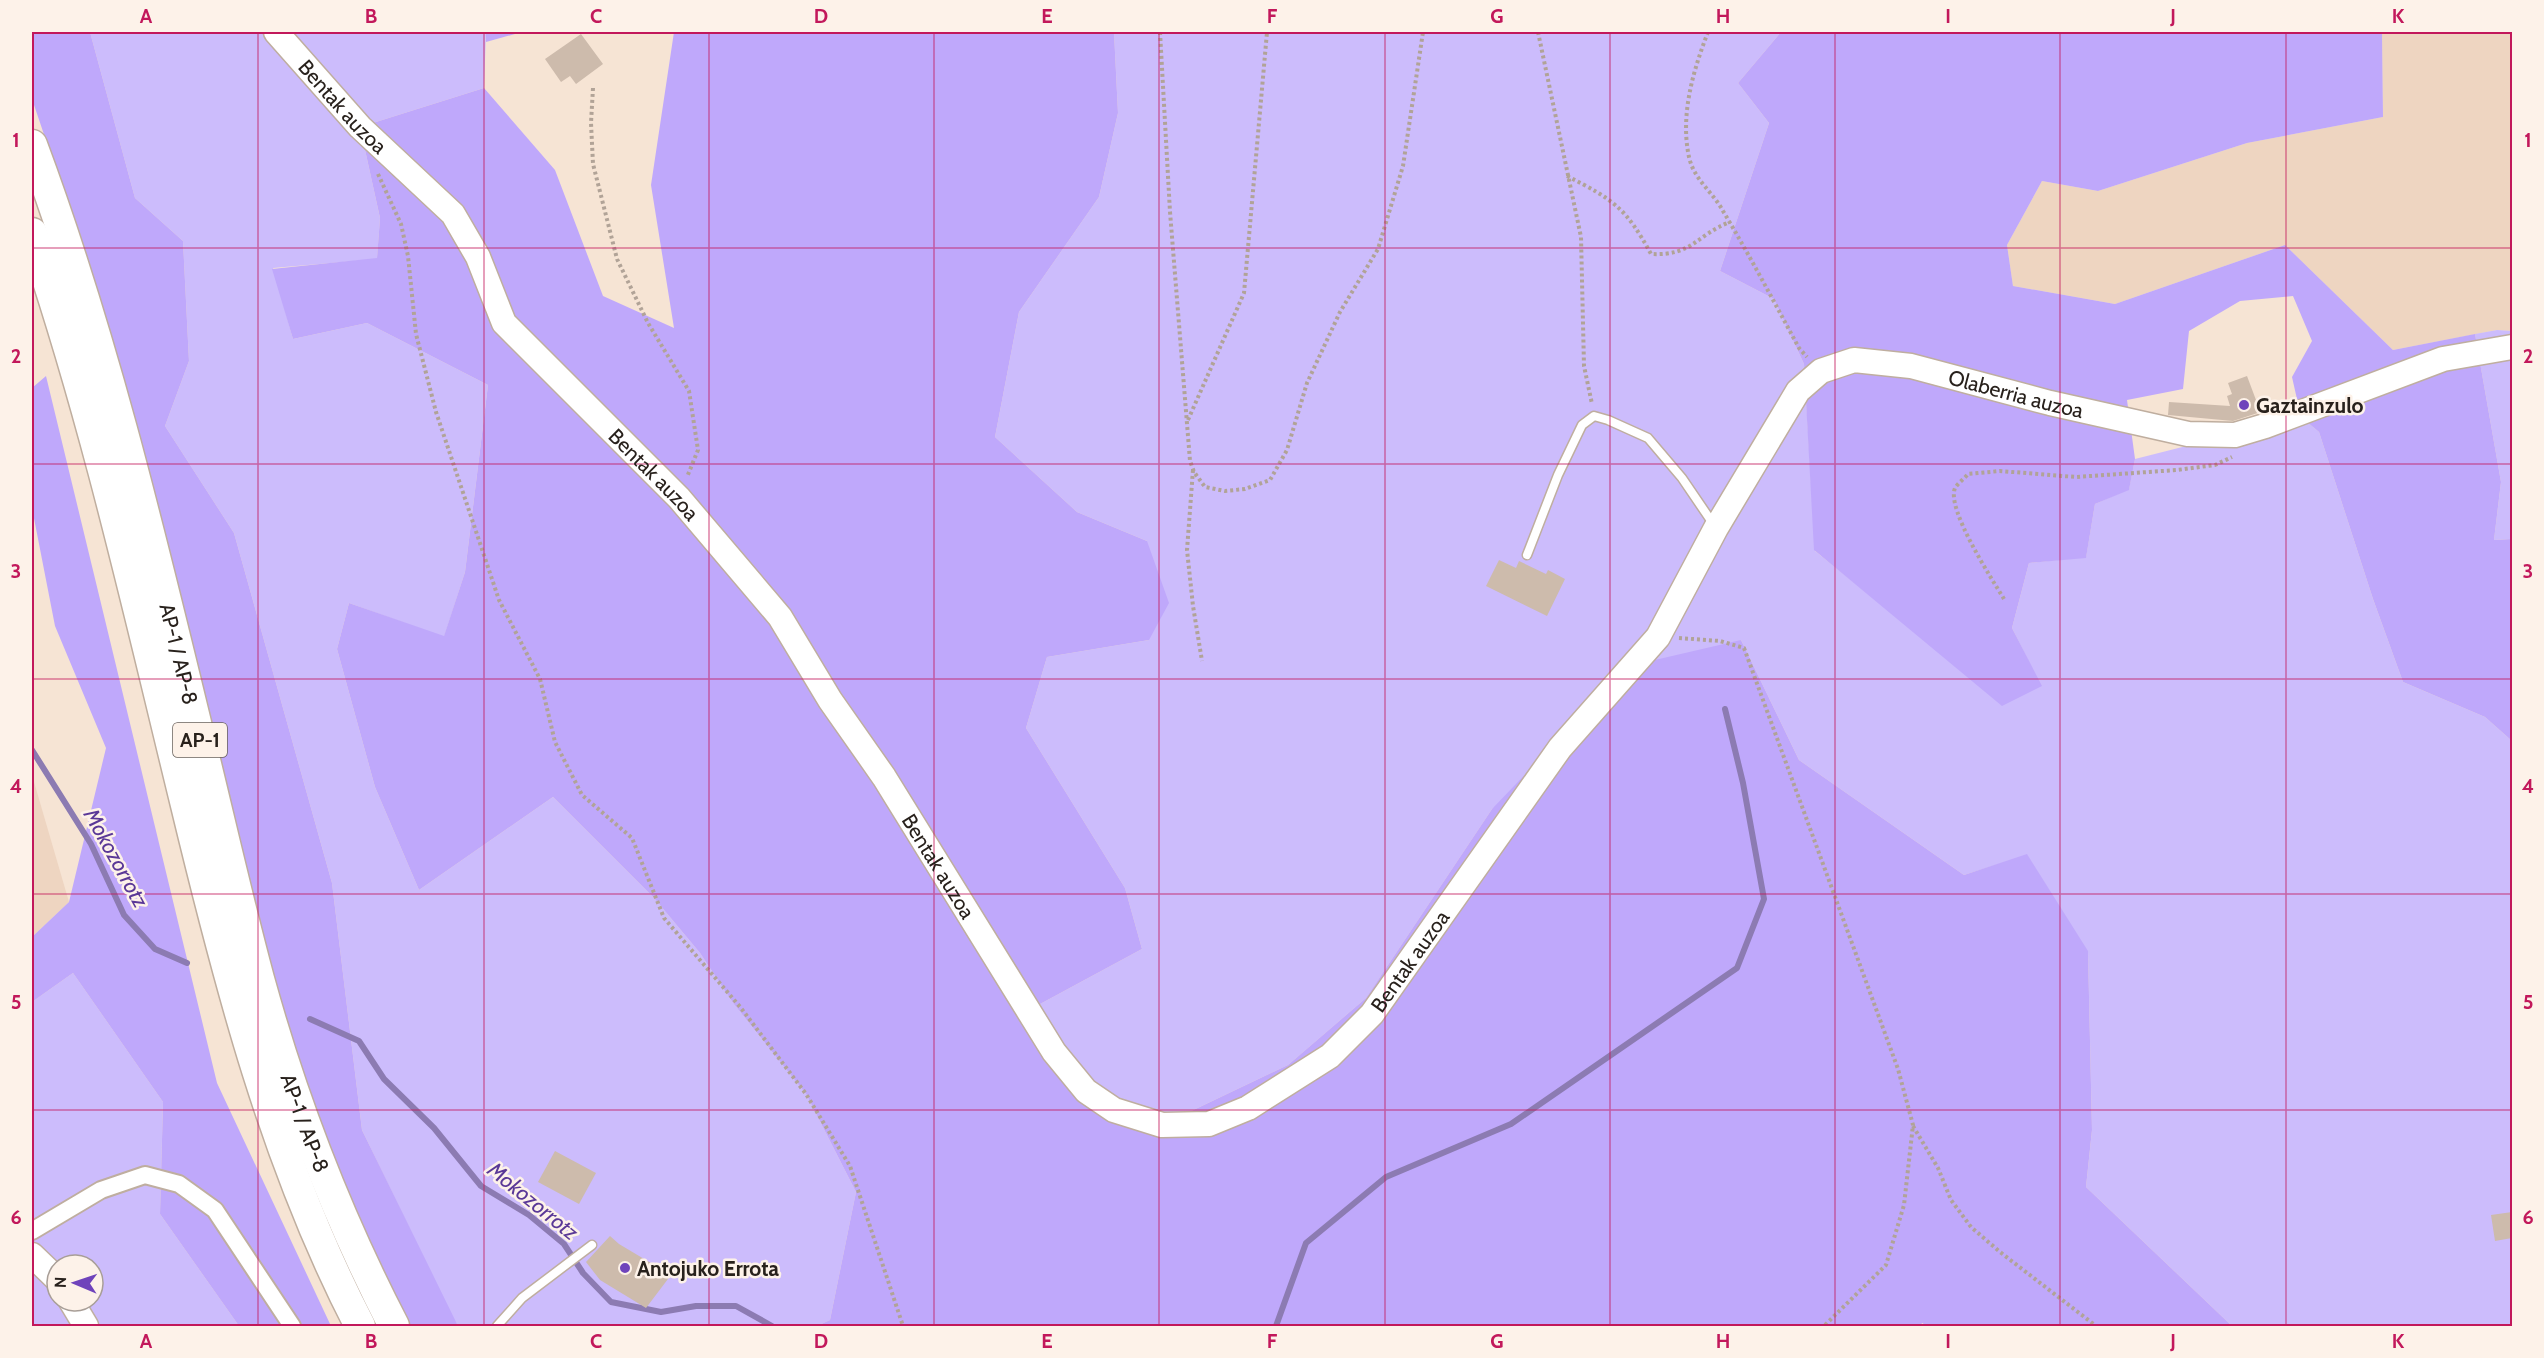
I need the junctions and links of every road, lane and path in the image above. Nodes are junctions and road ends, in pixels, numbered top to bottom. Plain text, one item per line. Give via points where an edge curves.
1 (276, 32) edge
2 (1160, 32) edge
3 (1267, 32) edge
4 (1423, 32) edge
5 (1538, 32) edge
6 (1708, 32) edge
7 (593, 88) dead end
8 (32, 145) edge
9 (374, 167) dead end
10 (1568, 176) junction
11 (1730, 222) junction
12 (32, 233) edge
13 (2512, 347) edge
14 (1821, 371) junction
15 (1594, 416) junction
16 (1187, 423) junction
17 (2235, 455) dead end
18 (1193, 470) junction
19 (679, 498) junction
20 (1716, 528) junction
21 (1527, 555) dead end
22 (2004, 599) dead end
23 (1658, 637) junction
24 (1202, 661) dead end
25 (1913, 1125) junction
26 (32, 1231) edge
27 (592, 1245) dead end
28 (32, 1255) edge
29 (45, 1267) edge
30 (78, 1313) edge
31 (86, 1326) edge
32 (292, 1326) edge
33 (360, 1326) edge
34 (394, 1326) edge
35 (497, 1326) edge
36 (903, 1326) edge
37 (1824, 1326) edge
38 (2096, 1326) edge

1 - 19 street, Bentak auzoa via 360,127 453,214 478,256 504,323
2 - 16 path
3 - 16 path via 1244,293
4 - 18 path via 1403,166 1378,249 1340,312 1307,383 1287,450 1270,480 1245,489 1205,487
5 - 10 path
6 - 11 path via 1686,107 1689,158 1703,187
7 - 19 path via 593,164 616,260 689,391 698,450
8 - 34 highway, AP-1 / AP-8 / AP-1 via 78,277 133,464 244,922 276,1036 327,1180
9 - 36 path via 401,224 416,334 436,412 499,600 540,679 555,742 582,795 632,838 664,918 741,1008 806,1094 850,1166
10 - 11 path via 1609,198 1629,216 1651,254 1684,250 1716,227
10 - 15 path via 1581,237 1584,366
11 - 14 path via 1798,348
12 - 33 highway, AP-1 / AP-8 / AP-1 via 107,481 216,929 251,1055 298,1191
13 - 14 street, Olaberria auzoa via 2443,359 2235,435 2188,434 2050,404 1911,366 1854,360
14 - 20 street, Olaberria auzoa via 1798,391
15 - 20 lane via 1648,438 1682,478
15 - 21 lane via 1582,424
16 - 18 path
17 - 22 path via 2215,465 2177,470 2076,477 2000,471 1968,474 1955,488 1954,505
18 - 24 path via 1187,550
19 - 23 street, Bentak auzoa via 780,616 1054,1052 1086,1090 1114,1110 1162,1125 1209,1124 1248,1108 1330,1056 1372,1014 1560,748
20 - 23 street, Olaberria auzoa
23 - 25 path via 1720,641 1744,648 1898,1069
25 - 37 path via 1904,1205 1886,1265
25 - 38 path via 1951,1200 1971,1227
26 - 32 street via 101,1190 145,1175 179,1184 215,1210
27 - 35 lane via 522,1298
28 - 29 street
30 - 31 street

